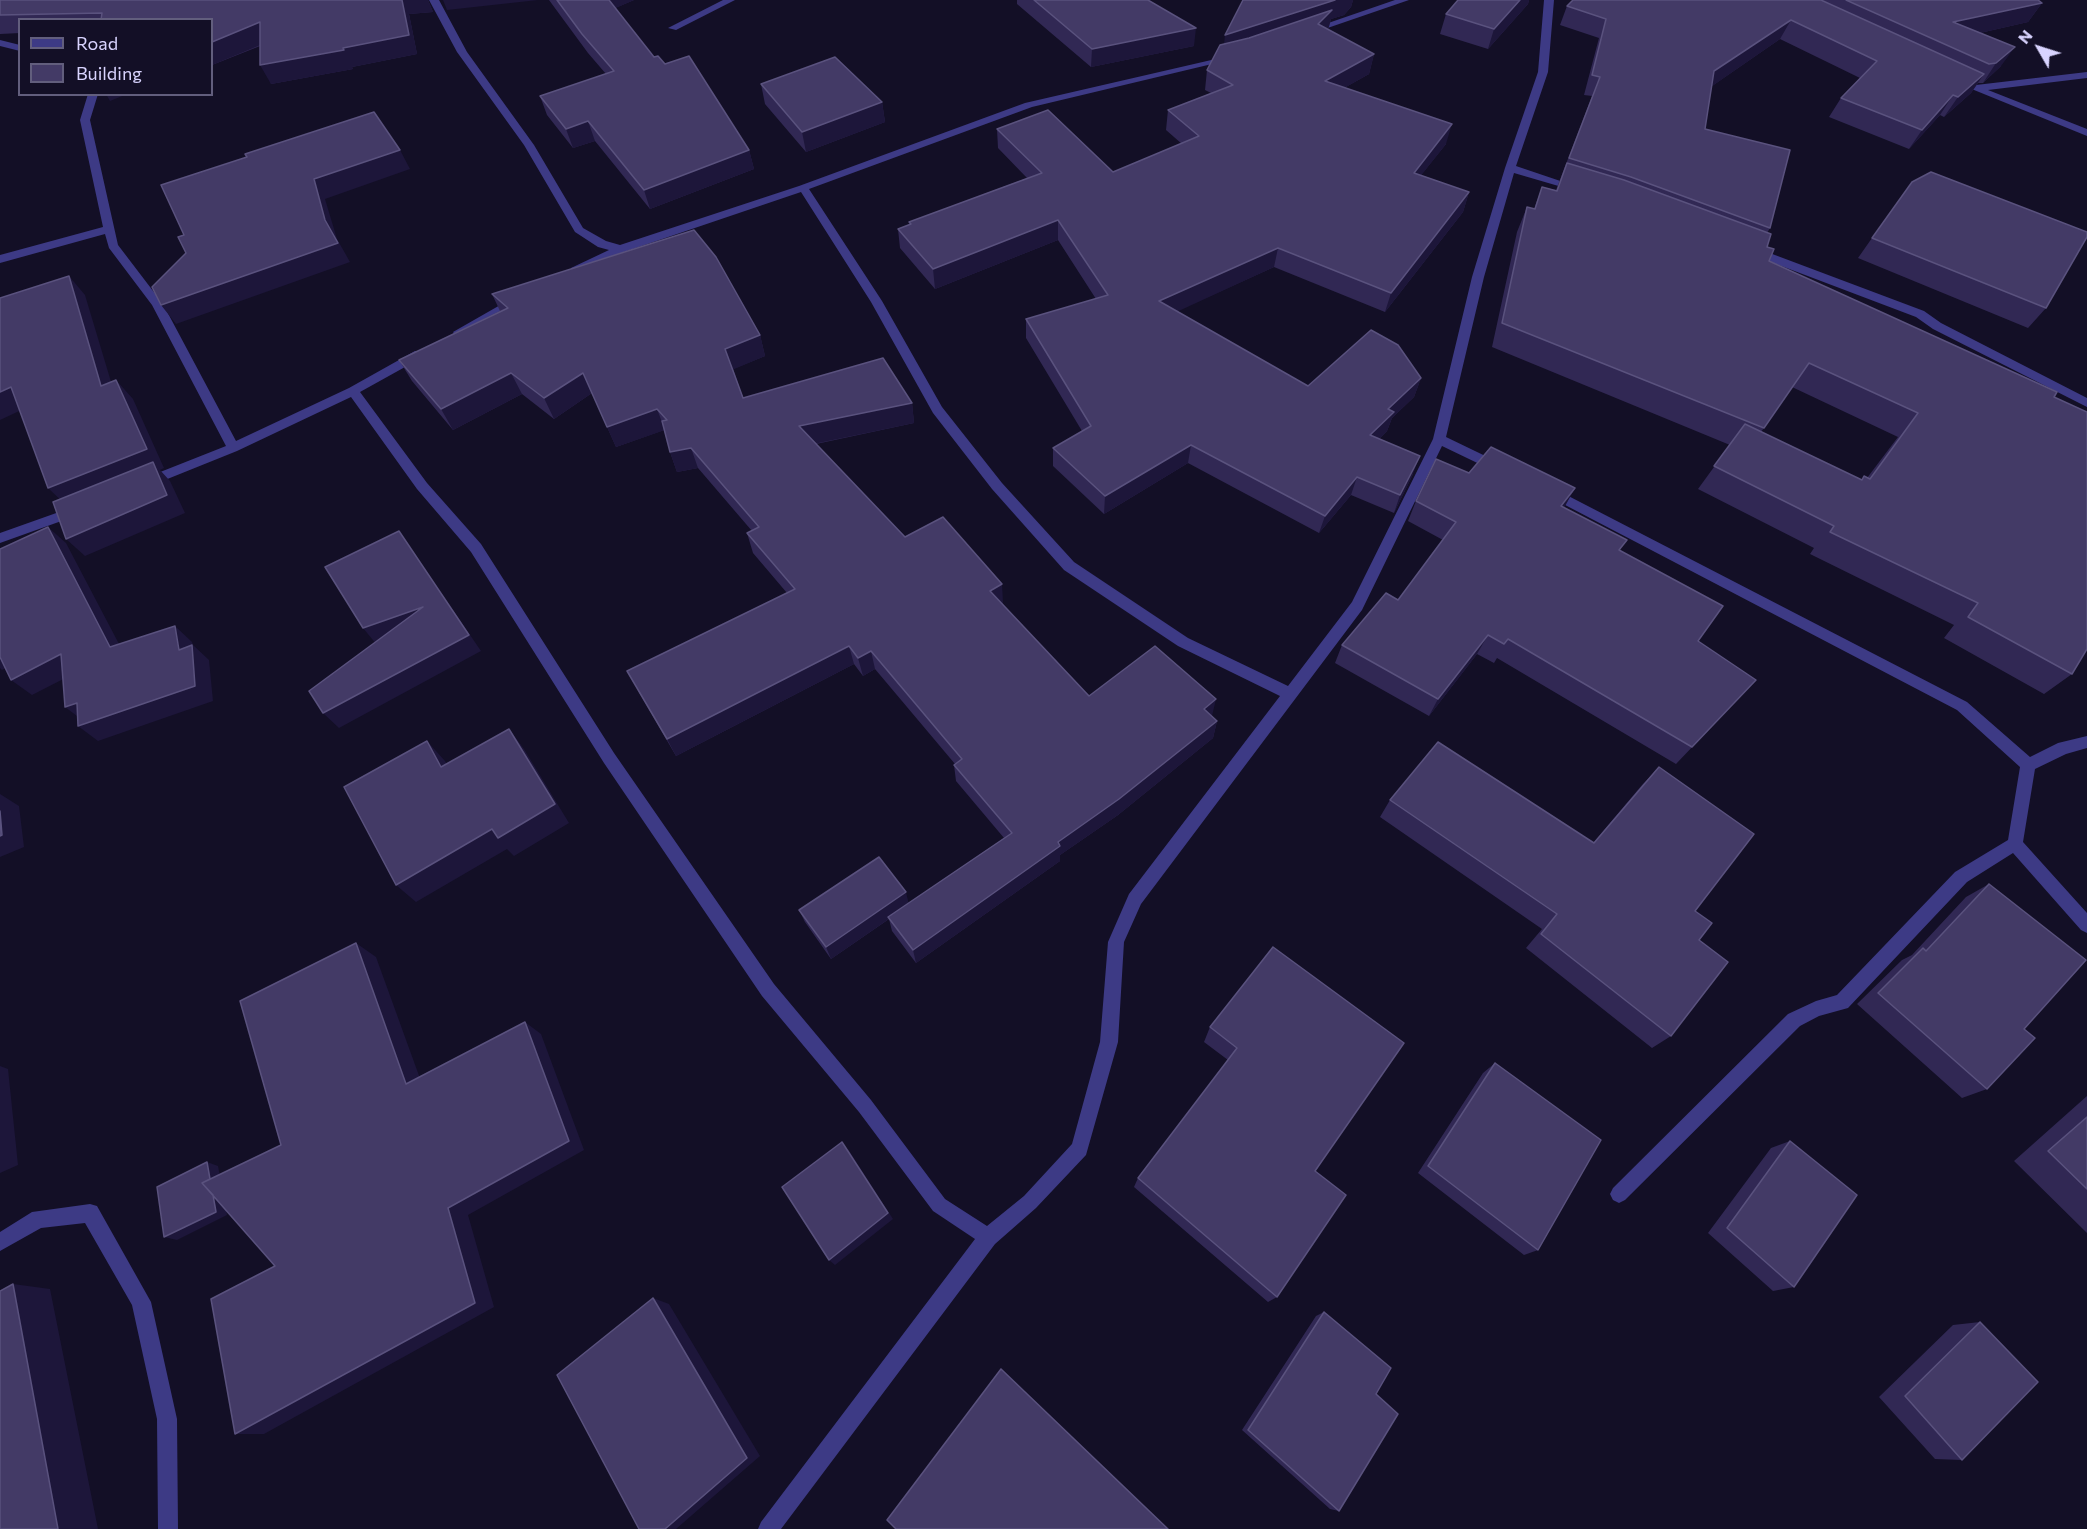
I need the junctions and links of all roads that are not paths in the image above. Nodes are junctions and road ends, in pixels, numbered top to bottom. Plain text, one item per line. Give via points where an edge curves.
1 (434, 0) edge
2 (730, 0) edge
3 (1404, 0) edge
4 (1550, 0) edge
5 (674, 28) dead end
6 (1296, 36) edge
7 (0, 44) edge
8 (18, 48) edge
9 (1242, 54) edge
10 (1942, 74) edge
11 (2087, 75) edge
12 (1974, 89) junction
13 (92, 96) edge
14 (2087, 133) edge
15 (1510, 168) junction
16 (803, 188) junction
17 (1596, 194) edge
18 (109, 229) junction
19 (1739, 246) edge
20 (620, 249) junction
21 (0, 259) edge
22 (567, 275) edge
23 (525, 296) edge
24 (353, 392) junction
25 (2087, 403) edge
26 (1438, 439) junction
27 (233, 448) junction
28 (1514, 474) edge
29 (1535, 484) edge
30 (136, 486) edge
31 (93, 504) edge
32 (0, 538) edge
33 (1290, 694) junction
34 (2087, 742) edge
35 (2028, 765) junction
36 (2015, 844) junction
37 (2087, 925) edge
38 (1619, 1194) dead end
39 (988, 1237) junction
40 (0, 1242) edge
41 (168, 1529) edge
42 (768, 1529) edge

1 - 20 street via 462,52 529,145 579,230 602,244
2 - 5 street
3 - 6 street
4 - 15 street via 1542,72
7 - 8 street
9 - 16 street via 1029,105
10 - 12 street
11 - 12 street
12 - 14 street
13 - 18 street via 85,120
15 - 17 street
15 - 26 street
16 - 20 street
16 - 33 street via 876,301 937,410 1069,566 1183,642
18 - 21 street
18 - 27 street via 113,245 157,304
19 - 25 street via 1920,314
20 - 22 street
23 - 24 street
24 - 27 street
24 - 39 street via 422,486 476,548 609,758 768,990 865,1106 939,1205
26 - 28 street
26 - 33 street via 1357,606
27 - 30 street
29 - 35 street via 1962,706
31 - 32 street
33 - 39 street via 1135,898 1116,942 1109,1042 1080,1149 1030,1202
34 - 35 street via 2063,748
35 - 36 street
36 - 37 street
36 - 38 street via 1961,877 1842,1002 1794,1020
39 - 42 street
40 - 41 street via 39,1219 90,1213 141,1302 166,1419

